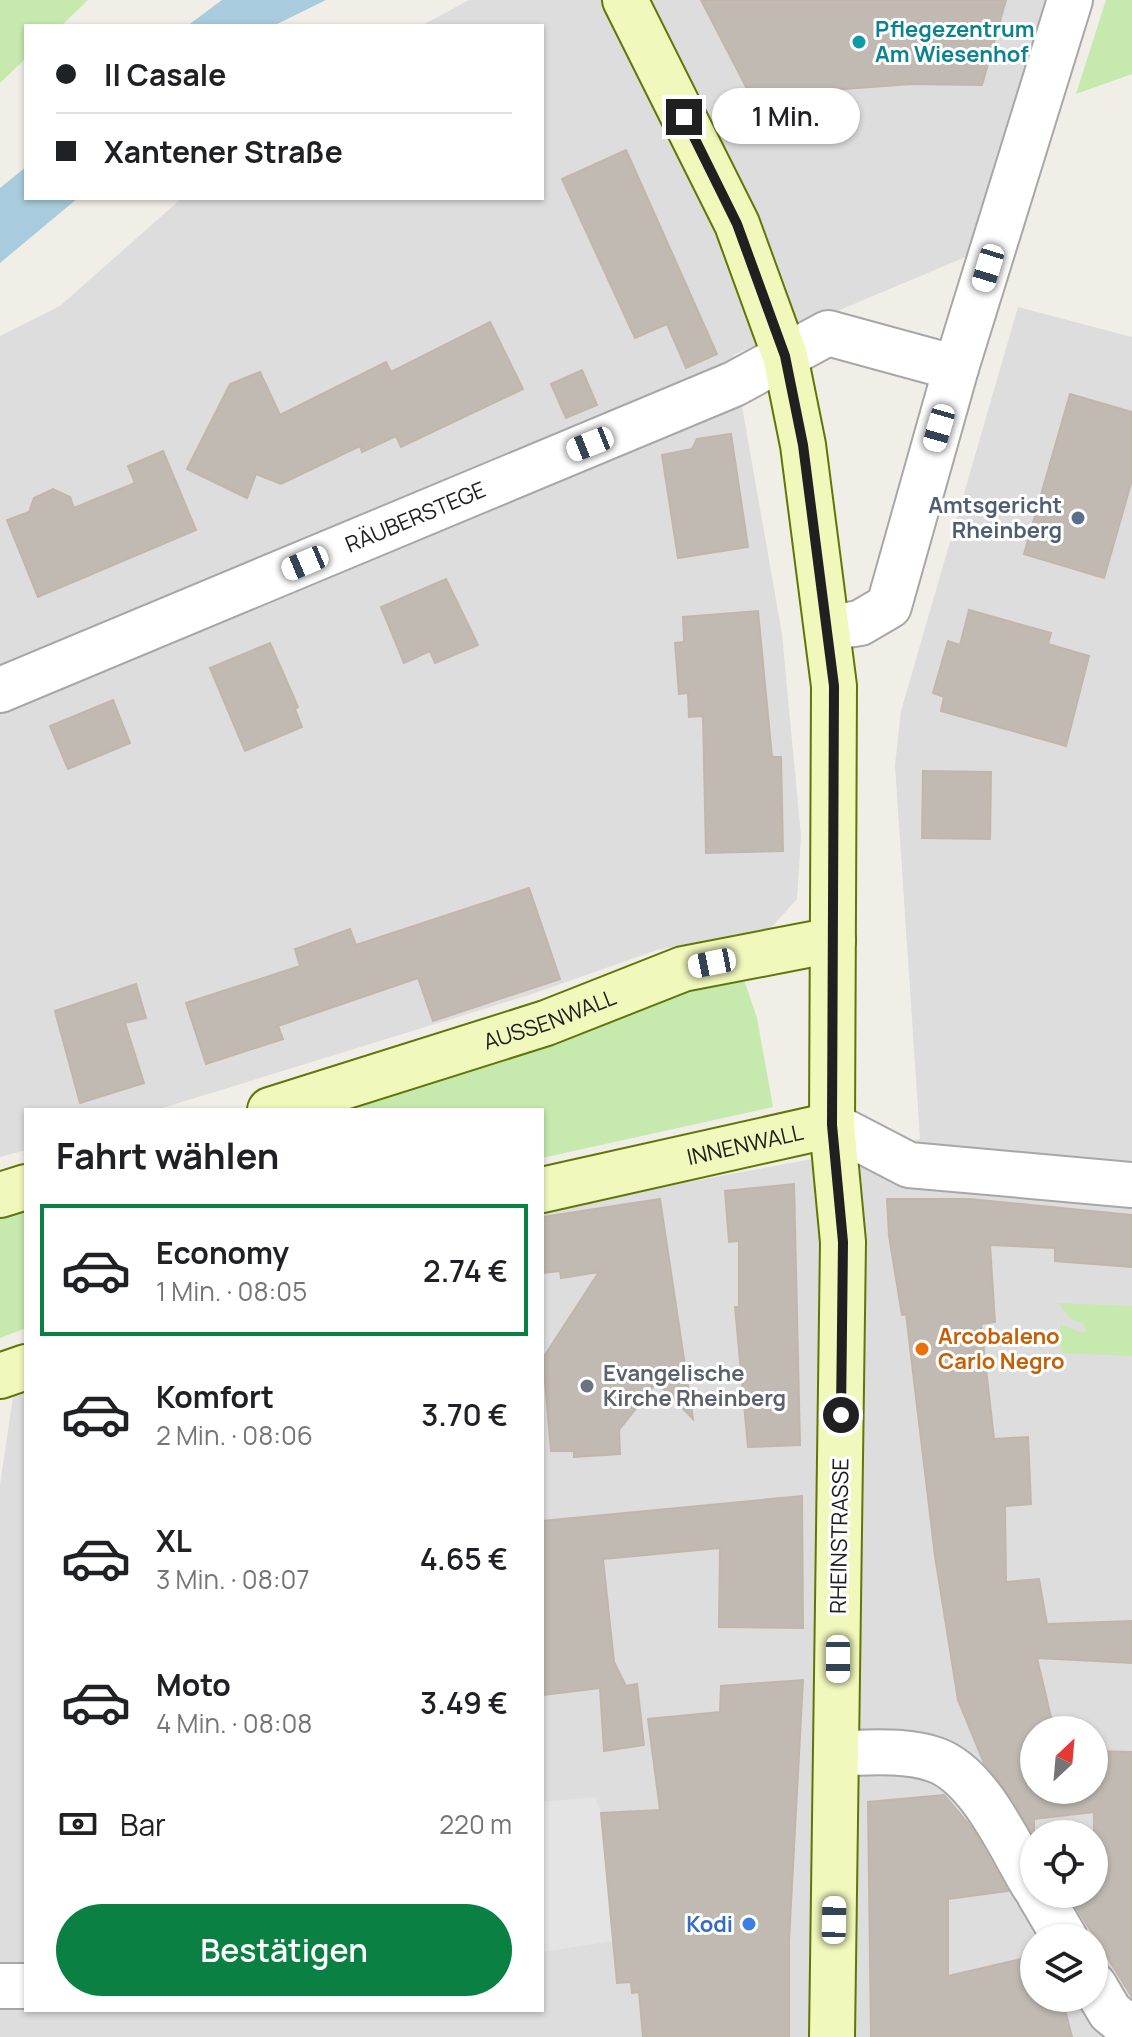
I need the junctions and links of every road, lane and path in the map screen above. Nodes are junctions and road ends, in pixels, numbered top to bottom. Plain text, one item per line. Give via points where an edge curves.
1 (625, 0) edge
2 (1070, 0) edge
3 (785, 356) junction
4 (956, 368) junction
5 (828, 628) junction
6 (0, 690) edge
7 (833, 940) junction
8 (276, 1108) edge
9 (832, 1125) junction
10 (1132, 1185) edge
11 (24, 1188) edge
12 (544, 1190) edge
13 (0, 1195) edge
14 (24, 1368) edge
15 (0, 1376) edge
16 (837, 1753) junction
17 (1020, 1863) edge
18 (0, 1986) edge
19 (24, 1986) edge
20 (1108, 2009) edge
21 (1132, 2030) edge
22 (832, 2037) edge

1 - 3 street, RHEINSTRASSE via 737,224
2 - 4 street
3 - 4 street via 828,333
3 - 5 street, RHEINSTRASSE
3 - 6 street, RÄUBERSTEGE via 734,384
4 - 5 street via 889,606 860,623
5 - 7 street, RHEINSTRASSE via 834,686
7 - 8 street, AUSSENWALL via 683,969 546,1023
7 - 9 street, RHEINSTRASSE
9 - 10 street, INNENWALL via 909,1165
9 - 12 street, INNENWALL
9 - 16 street, RHEINSTRASSE via 843,1242
11 - 13 street
14 - 15 street
16 - 17 street via 904,1754 955,1770 975,1789
16 - 22 street, RHEINSTRASSE
18 - 19 street
20 - 21 street

